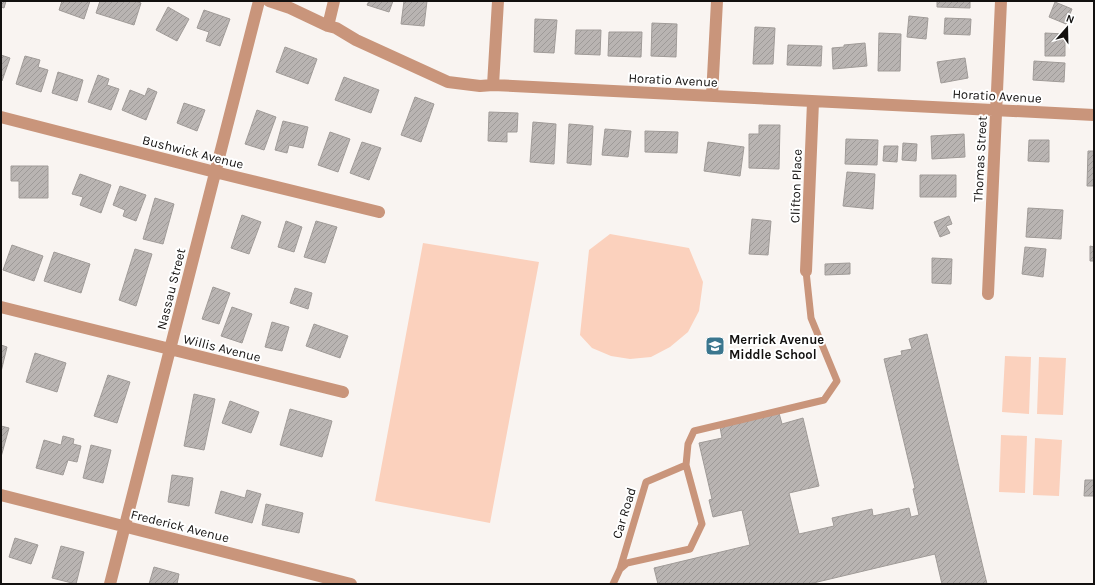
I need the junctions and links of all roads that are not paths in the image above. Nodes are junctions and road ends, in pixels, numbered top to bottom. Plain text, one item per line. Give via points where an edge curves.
1 (259, 1) edge
2 (269, 1) edge
3 (334, 1) edge
4 (498, 1) edge
5 (717, 1) edge
6 (1001, 1) edge
7 (328, 26) junction
8 (493, 85) junction
9 (712, 96) junction
10 (813, 102) junction
11 (996, 110) junction
12 (1094, 115) edge
13 (1, 117) edge
14 (215, 172) junction
15 (379, 212) dead end
16 (806, 271) joint
17 (988, 294) dead end
18 (1, 306) edge
19 (170, 350) junction
20 (343, 392) dead end
21 (686, 465) junction
22 (1, 496) edge
23 (125, 527) junction
24 (620, 569) junction
25 (110, 584) edge
26 (351, 584) edge
27 (613, 584) edge

1 - 14 street, Nassau Street
2 - 7 street, Horatio Avenue
3 - 7 street
4 - 8 street
5 - 9 street
6 - 11 street, Thomas Street
7 - 8 street, Horatio Avenue via 448,82
8 - 9 street, Horatio Avenue
9 - 10 street, Horatio Avenue
10 - 11 street, Horatio Avenue
10 - 16 street, Clifton Place
11 - 12 street, Horatio Avenue
11 - 17 street, Thomas Street
13 - 14 street, Bushwick Avenue
14 - 15 street, Bushwick Avenue
14 - 19 street, Nassau Street
16 - 21 lane via 811,318 837,381 824,400 694,430 688,444
18 - 19 street, Willis Avenue
19 - 20 street, Willis Avenue
19 - 23 street, Nassau Street
21 - 24 lane, Car Road via 646,482
21 - 24 lane via 702,524 690,549 627,563
22 - 23 street, Frederick Avenue
23 - 25 street, Nassau Street
23 - 26 street, Frederick Avenue
24 - 27 lane

